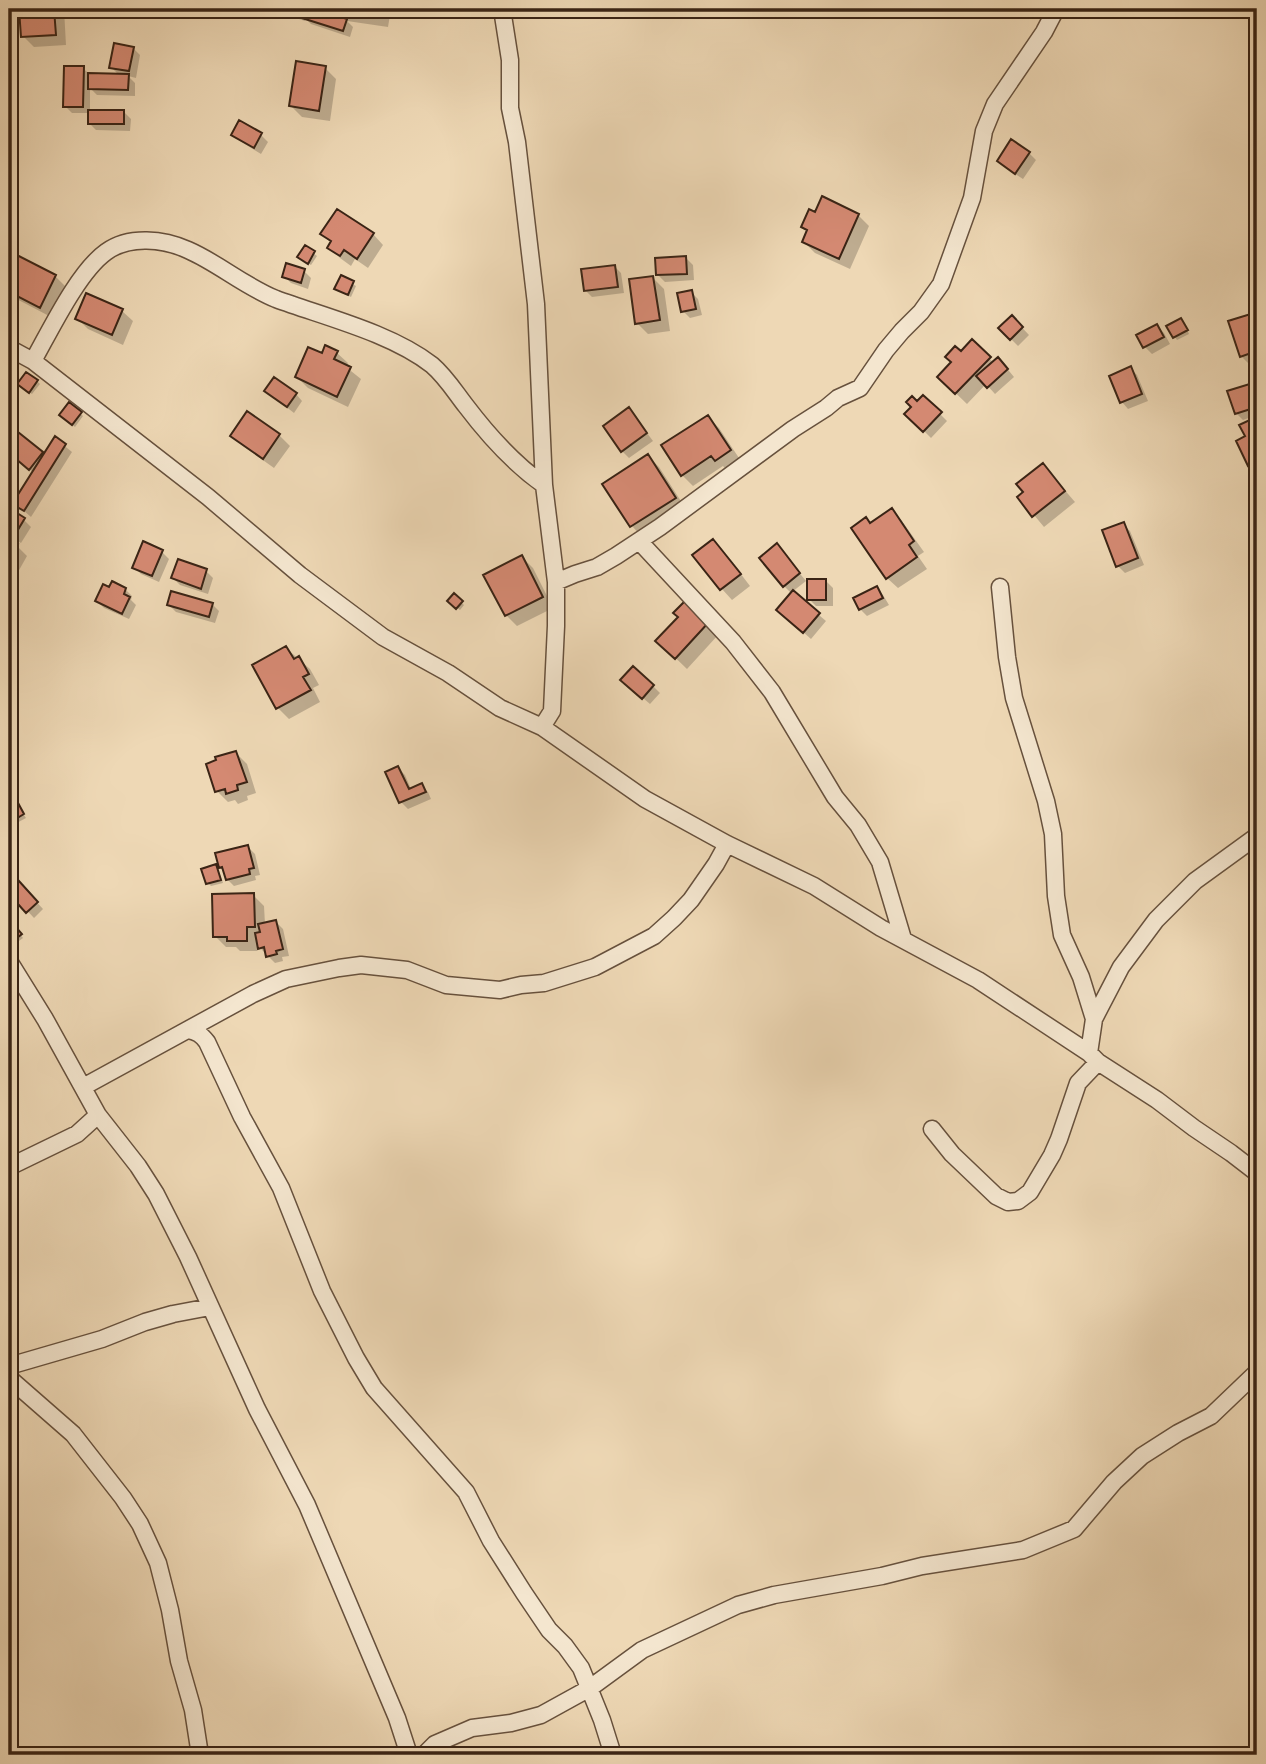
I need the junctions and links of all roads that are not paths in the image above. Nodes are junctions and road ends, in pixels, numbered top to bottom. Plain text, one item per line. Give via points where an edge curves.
1 (502, 9) edge
2 (1056, 9) edge
3 (9, 348) edge
4 (33, 361) junction
5 (544, 485) junction
6 (639, 541) junction
7 (556, 582) junction
8 (1000, 587) dead end
9 (542, 727) junction
10 (1257, 836) edge
11 (727, 844) junction
12 (903, 939) junction
13 (9, 961) edge
14 (1094, 1019) junction
15 (188, 1030) junction
16 (1093, 1058) junction
17 (83, 1087) junction
18 (98, 1115) junction
19 (932, 1129) dead end
20 (9, 1167) edge
21 (1257, 1174) edge
22 (210, 1307) junction
23 (9, 1366) edge
24 (1257, 1372) edge
25 (9, 1378) edge
26 (590, 1688) junction
27 (200, 1755) edge
28 (409, 1755) edge
29 (424, 1755) edge
30 (613, 1755) edge

1 - 5 street via 536,304
2 - 6 street via 995,104 984,131 972,198 941,284 921,312 894,340 860,388 838,397
3 - 4 street
4 - 5 street via 95,261 130,243 166,242 273,297 414,353 449,382 525,472
4 - 9 street via 383,637 500,708
5 - 7 street
6 - 7 street via 597,567
6 - 12 street via 733,642 772,692 880,862
7 - 9 street via 552,710
8 - 14 street via 1014,698 1053,834 1062,935
9 - 11 street via 645,799
10 - 14 street via 1195,881 1156,920 1121,967
11 - 12 street via 814,886
11 - 15 street via 674,918 654,936 595,967 544,983 500,990 446,985 407,970 362,965 339,968 286,979
12 - 16 street via 978,980
13 - 17 street
14 - 16 street
15 - 17 street
15 - 26 street via 197,1031 207,1042 281,1188 322,1291 374,1388 466,1492 491,1542 549,1630 581,1668
16 - 19 street via 1078,1083 1052,1155 1030,1192 1018,1201 996,1196
16 - 21 street
17 - 18 street
18 - 20 street via 77,1134
18 - 22 street via 156,1194
22 - 23 street
22 - 28 street via 307,1505
24 - 26 street via 1210,1416 1142,1456 1074,1529 1023,1550 738,1605 642,1650
25 - 27 street via 73,1434 140,1524 158,1563
26 - 29 street via 541,1715 472,1728 435,1744
26 - 30 street

